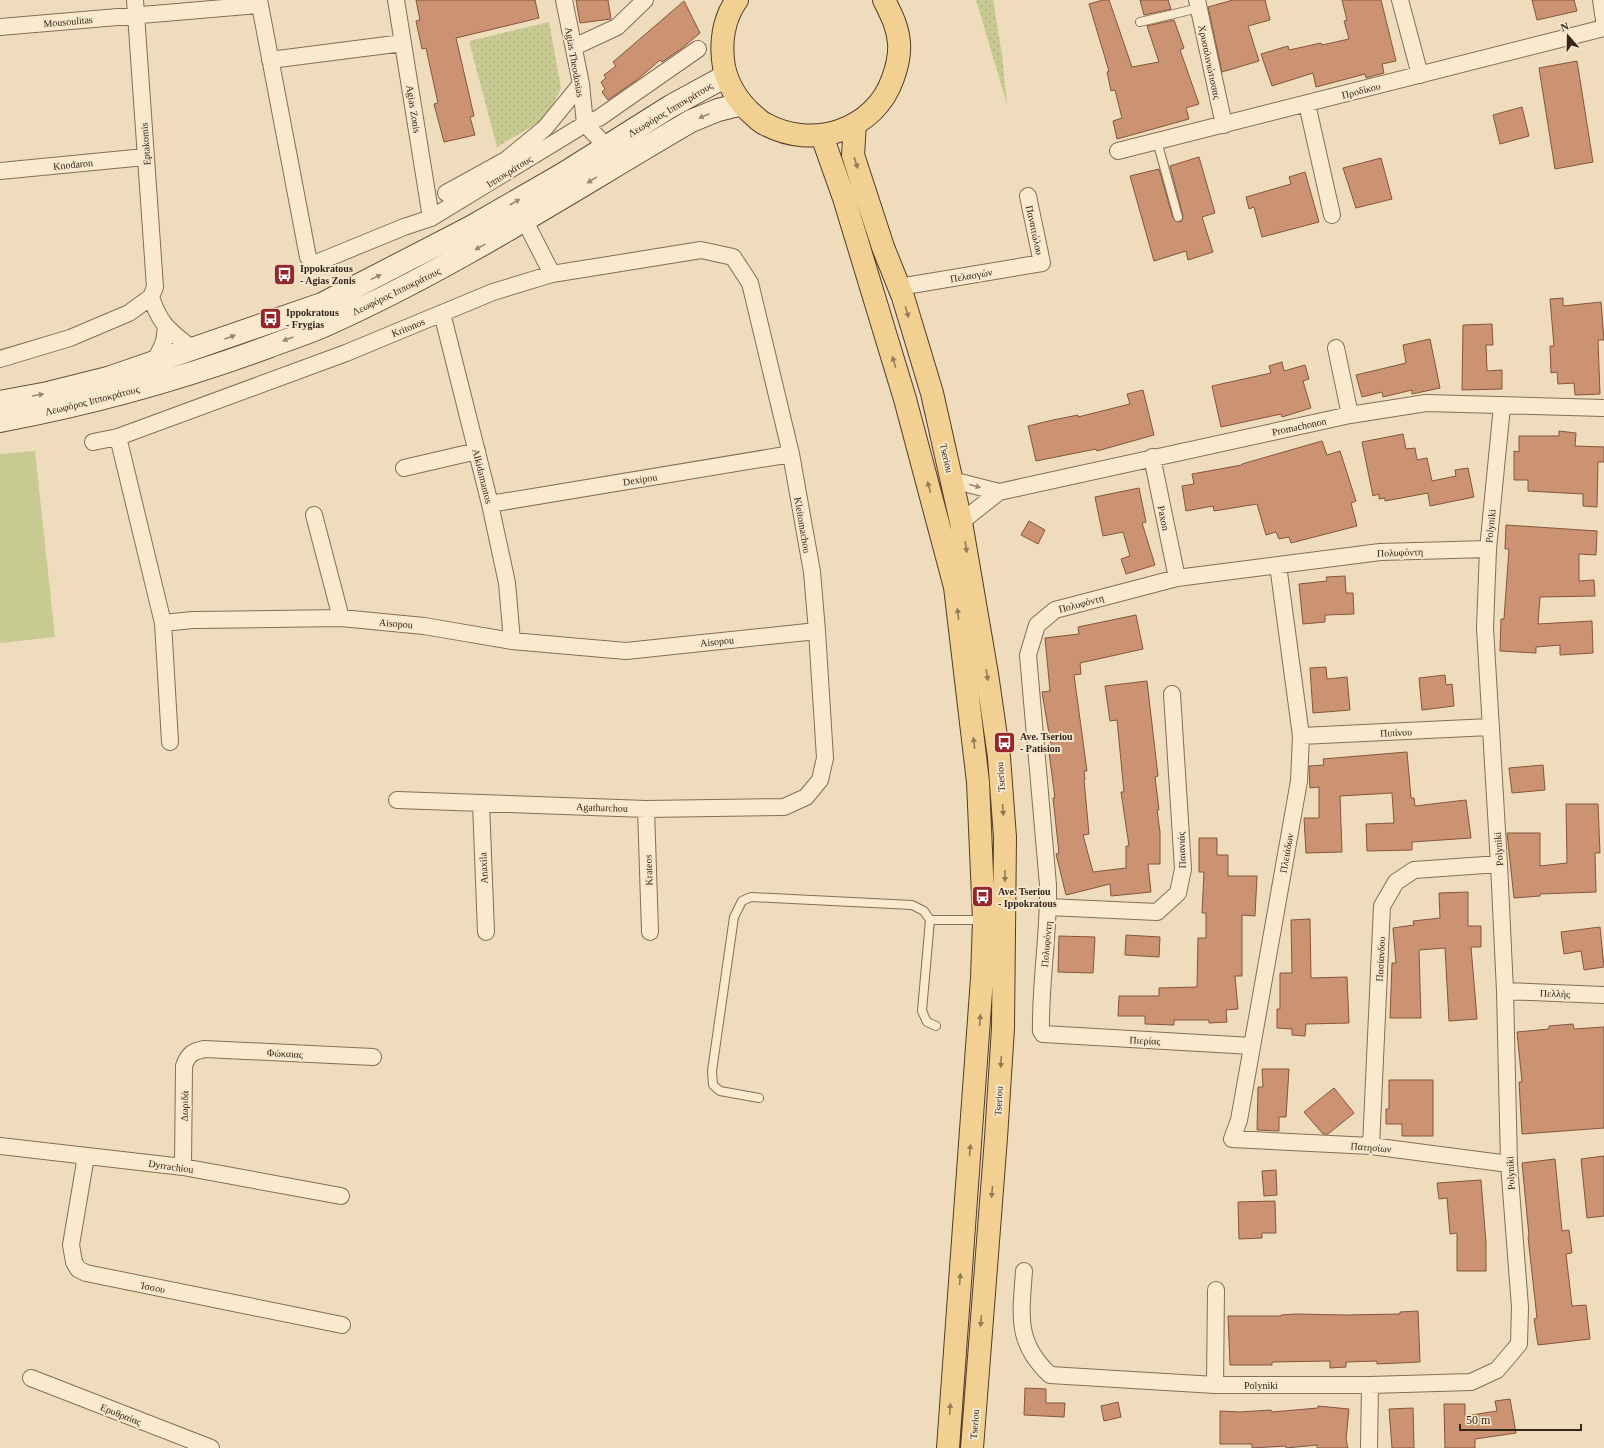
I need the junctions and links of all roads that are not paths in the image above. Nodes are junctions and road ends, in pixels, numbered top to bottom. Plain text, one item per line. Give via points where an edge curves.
1 (396, 0) edge
2 (564, 0) edge
3 (645, 0) edge
4 (737, 0) edge
5 (1400, 0) edge
6 (1601, 0) edge
7 (888, 2) edge
8 (259, 3) edge
9 (1198, 4) edge
10 (136, 8) edge
11 (1604, 20) edge
12 (1140, 22) dead end
13 (0, 27) edge
14 (1604, 28) edge
15 (403, 43) junction
16 (574, 47) junction
17 (698, 49) dead end
18 (270, 60) junction
19 (1420, 75) junction
20 (726, 76) junction
21 (581, 84) junction
22 (742, 104) junction
23 (1307, 104) junction
24 (585, 124) junction
25 (855, 124) junction
26 (1224, 125) junction
27 (822, 136) junction
28 (1157, 141) junction
29 (607, 147) junction
30 (1118, 151) dead end
31 (145, 157) junction
32 (0, 171) edge
33 (446, 193) dead end
34 (1028, 196) dead end
35 (1332, 215) dead end
36 (1178, 217) dead end
37 (431, 218) junction
38 (525, 221) junction
39 (733, 257) joint
40 (1042, 263) joint
41 (552, 274) junction
42 (899, 287) junction
43 (153, 292) junction
44 (442, 313) junction
45 (166, 327) junction
46 (1336, 348) dead end
47 (193, 350) junction
48 (0, 359) edge
49 (154, 363) junction
50 (0, 402) edge
51 (1502, 406) junction
52 (1604, 408) edge
53 (1350, 415) junction
54 (0, 421) edge
55 (118, 437) junction
56 (93, 442) dead end
57 (477, 451) junction
58 (791, 454) junction
59 (1152, 457) junction
60 (404, 468) dead end
61 (952, 480) junction
62 (999, 492) junction
63 (490, 504) junction
64 (314, 515) dead end
65 (962, 522) junction
66 (1488, 549) junction
67 (1278, 565) junction
68 (1177, 578) junction
69 (341, 618) junction
70 (163, 623) junction
71 (817, 631) junction
72 (512, 641) junction
73 (1172, 694) dead end
74 (1490, 727) junction
75 (1301, 736) junction
76 (170, 742) dead end
77 (806, 797) joint
78 (397, 800) dead end
79 (481, 803) junction
80 (646, 809) junction
81 (1499, 864) junction
82 (1048, 907) junction
83 (930, 920) junction
84 (984, 920) junction
85 (486, 932) dead end
86 (650, 932) dead end
87 (1505, 991) junction
88 (1604, 995) edge
89 (936, 1026) dead end
90 (1040, 1031) joint
91 (1252, 1046) junction
92 (197, 1050) joint
93 (373, 1057) dead end
94 (759, 1098) dead end
95 (1232, 1139) joint
96 (0, 1146) edge
97 (1372, 1146) junction
98 (86, 1156) junction
99 (1509, 1164) junction
100 (183, 1167) junction
101 (342, 1196) dead end
102 (1024, 1271) dead end
103 (1216, 1290) dead end
104 (342, 1325) dead end
105 (31, 1378) dead end
106 (1215, 1385) junction
107 (1370, 1385) junction
108 (212, 1448) edge
109 (948, 1448) edge
110 (972, 1448) edge
111 (1369, 1448) edge

1 - 15 street, Agias Zonis
2 - 16 street, Agias Theodosias
3 - 16 street via 617,27
4 - 20 main road via 732,6 724,28 722,52
5 - 19 street
6 - 11 street
7 - 25 main road via 899,43 897,66 890,88 877,107
8 - 10 street, Mousoulitas
8 - 18 street
9 - 12 lane
9 - 26 street, Χρυσαλινιώτισσας
10 - 13 street, Mousoulitas
10 - 31 street, Eptakomis
14 - 19 street, Προδίκου
15 - 18 street
15 - 37 street, Agias Zonis
16 - 21 street, Agias Theodosias
17 - 24 street, Ιπποκράτους via 599,118
18 - 37 street, Ιπποκράτους via 308,257 311,261 316,262
19 - 23 street, Προδίκου
20 - 22 main road via 732,91
20 - 29 main road, Λεωφόρος Ιπποκράτους via 671,106
21 - 24 street, Agias Theodosias
21 - 33 street via 545,128 506,160
22 - 27 main road via 764,124 792,135
22 -> 38 main road, Λεωφόρος Ιπποκράτους via 691,121
23 - 26 street, Προδίκου
23 - 35 street
24 - 29 street
24 - 37 street, Ιπποκράτους
25 - 27 main road via 839,132
25 -> 42 main road, Tseriou via 853,155
26 - 28 street, Προδίκου
84 -> 27 main road via 978,782 955,587 903,392 844,198
28 - 30 street, Προδίκου
28 - 36 lane
47 -> 29 main road, Λεωφόρος Ιπποκράτους via 322,304 471,227
31 - 32 street, Knodaron
31 - 43 street, Eptakomis
34 - 40 street, Παναιτώλου
38 - 41 street
38 -> 54 main road, Λεωφόρος Ιπποκράτους via 442,268 328,324 211,368 50,412
39 - 41 street, Kritonos via 701,250
39 - 58 street, Kleitomachou via 750,283
40 - 42 street, Πελασγών
41 - 44 street, Kritonos via 493,292
42 -> 61 main road, Tseriou via 932,393
43 - 45 street, Eptakomis via 157,316
43 - 48 street via 129,313 70,338
44 - 55 street, Kritonos via 346,352
44 - 57 street, Alkidamantos
45 - 47 street, Eptakomis
45 - 49 street via 164,342
46 - 53 street
47 - 49 main road, Λεωφόρος Ιπποκράτους
50 -> 49 main road, Λεωφόρος Ιπποκράτους via 48,394
51 - 52 street, Promachonon
51 - 53 street, Promachonon via 1426,403
51 - 66 street, Polyniki
53 - 59 street, Promachonon
55 - 56 street, Kritonos
55 - 70 street
57 - 60 street
57 - 63 street, Alkidamantos
58 - 63 street, Dexipou
58 - 71 street, Kleitomachou via 812,572
59 - 62 street, Promachonon
59 - 68 street, Paxon
61 -> 62 street, Promachonon
61 - 65 main road, Tseriou
62 - 65 street, Promachonon
63 - 72 street, Alkidamantos via 507,583
64 - 69 street
65 -> 110 main road, Tseriou via 998,750 1005,837 1002,1043
66 - 67 street, Πολυφόντη via 1380,552
66 - 74 street, Polyniki via 1485,628
67 - 68 street, Πολυφόντη
67 - 75 street, Πλειάδων
68 - 82 street, Πολυφόντη via 1055,610 1037,625 1028,655
69 - 70 street, Aisopou via 193,620
69 - 72 street, Aisopou via 424,626
70 - 76 street
71 - 72 street, Aisopou via 626,651
71 - 77 street, Kleitomachou via 824,758 820,780
73 - 82 street, Παιανιάς via 1183,869 1178,893 1157,912
74 - 75 street, Πιπίνου
74 - 81 street, Polyniki
75 - 91 street, Πλειάδων via 1299,781
77 - 80 street, Agatharchou via 784,807
78 - 79 street, Agatharchou
79 - 80 street, Agatharchou
79 - 85 street, Anaxila
80 - 86 street, Krateos
81 - 87 street, Polyniki
81 - 97 street, Πασίανδου via 1414,870 1396,882 1382,906
82 - 90 street, Πολυφόντη
83 - 84 lane
83 - 89 lane via 922,1011 927,1022
83 - 94 lane via 924,911 912,905 750,897 742,901 734,917 712,1078 713,1085 720,1091
109 -> 84 main road via 977,1063
87 - 88 street, Πελλής
87 - 99 street, Polyniki
90 - 91 street, Πιερίας via 1043,1034
91 - 95 street, Πλειάδων via 1239,1120
92 - 93 street, Φώκαιας
92 - 100 street, Δωριδά via 187,1058 184,1066
95 - 97 street, Πατησίων
96 - 98 street, Dyrrachiou
97 - 99 street, Πατησίων
98 - 100 street, Dyrrachiou
98 - 104 street, Ίσσου via 71,1245 78,1269 86,1273
99 - 107 street, Polyniki via 1520,1307 1519,1344 1497,1370 1471,1382
100 - 101 street, Dyrrachiou
102 - 106 street, Polyniki via 1022,1322 1026,1344 1036,1362 1050,1375
103 - 106 street
105 - 108 street, Ερυθραίας
106 - 107 street, Polyniki
107 - 111 street

